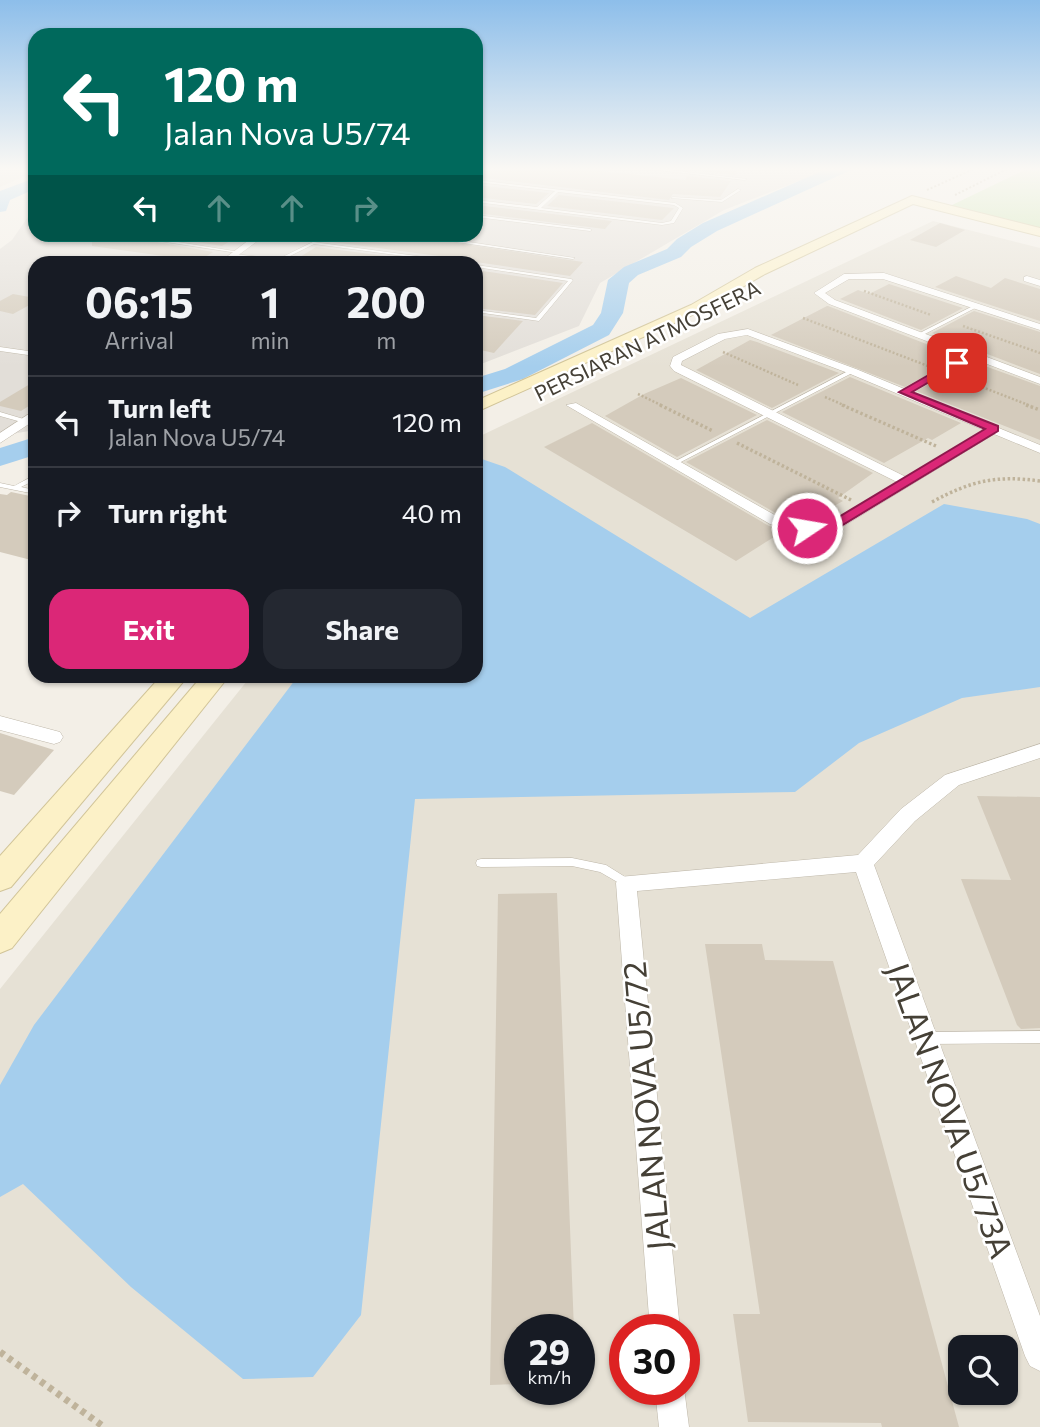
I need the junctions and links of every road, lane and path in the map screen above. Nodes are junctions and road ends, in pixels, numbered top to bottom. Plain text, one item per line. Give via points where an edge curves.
1 (849, 234) edge
2 (862, 234) edge
3 (1017, 234) edge
4 (1040, 240) edge
5 (164, 242) edge
6 (252, 242) edge
7 (460, 242) edge
8 (236, 254) junction
9 (233, 256) edge
10 (246, 256) edge
11 (288, 256) edge
12 (410, 256) edge
13 (573, 258) dead end
14 (483, 267) edge
15 (1027, 279) dead end
16 (1040, 283) edge
17 (977, 306) junction
18 (483, 312) edge
19 (803, 318) dead end
20 (1040, 327) edge
21 (919, 335) junction
22 (0, 349) edge
23 (28, 353) edge
24 (972, 355) junction
25 (852, 371) junction
26 (942, 371) junction
27 (1040, 381) edge
28 (904, 392) junction
29 (638, 394) dead end
30 (483, 404) edge
31 (572, 405) dead end
32 (1040, 410) edge
33 (0, 414) edge
34 (769, 414) junction
35 (28, 418) edge
36 (28, 419) edge
37 (483, 420) edge
38 (994, 429) junction
39 (725, 437) junction
40 (0, 439) edge
41 (1040, 449) edge
42 (675, 463) junction
43 (28, 481) edge
44 (905, 481) junction
45 (1040, 481) edge
46 (1, 485) edge
47 (14, 488) junction
48 (28, 491) edge
49 (932, 502) dead end
50 (864, 506) junction
51 (169, 683) edge
52 (209, 683) edge
53 (0, 723) edge
54 (54, 737) dead end
55 (1040, 751) edge
56 (481, 863) dead end
57 (863, 863) junction
58 (0, 878) edge
59 (626, 883) junction
60 (0, 938) edge
61 (1040, 1037) edge
62 (924, 1038) junction
63 (664, 1314) edge
64 (0, 1353) edge
65 (1040, 1356) edge
66 (672, 1405) edge
67 (104, 1427) edge
68 (674, 1427) edge

1 - 30 street, PERSIARAN ATMOSFERA via 760,271 696,308
2 - 37 street, PERSIARAN ATMOSFERA via 709,313
3 - 4 street
5 - 8 lane
6 - 8 street
7 - 13 lane
8 - 9 street
8 - 10 lane
11 - 12 lane via 316,243
14 - 18 lane via 571,280 537,320
15 - 16 street
17 - 20 street
17 - 21 lane
17 - 21 street via 894,278 871,275 847,276 819,293 824,299
19 - 26 path
21 - 24 street
22 - 23 lane
24 - 26 lane
24 - 27 street
25 - 28 street
25 - 34 lane
25 - 34 street via 741,331 681,356 675,366
26 - 28 lane
26 - 32 path
28 - 38 street
29 - 39 path
31 - 42 street
33 - 35 lane
34 - 39 lane
34 - 44 street
36 - 40 street
38 - 41 street
38 - 44 street
39 - 42 lane
39 - 50 path
42 - 50 street via 775,521 822,528
43 - 47 lane
44 - 50 street
45 - 49 path via 976,479
46 - 47 lane
47 - 48 lane
51 - 58 street
52 - 60 street
53 - 54 street
55 - 57 street via 952,780 908,815
56 - 59 lane via 572,863 602,868
57 - 59 street
57 - 62 street, JALAN NOVA U5/73A
59 - 63 street, JALAN NOVA U5/72
61 - 62 lane
62 - 65 street, JALAN NOVA U5/73A
64 - 67 path
66 - 68 street

